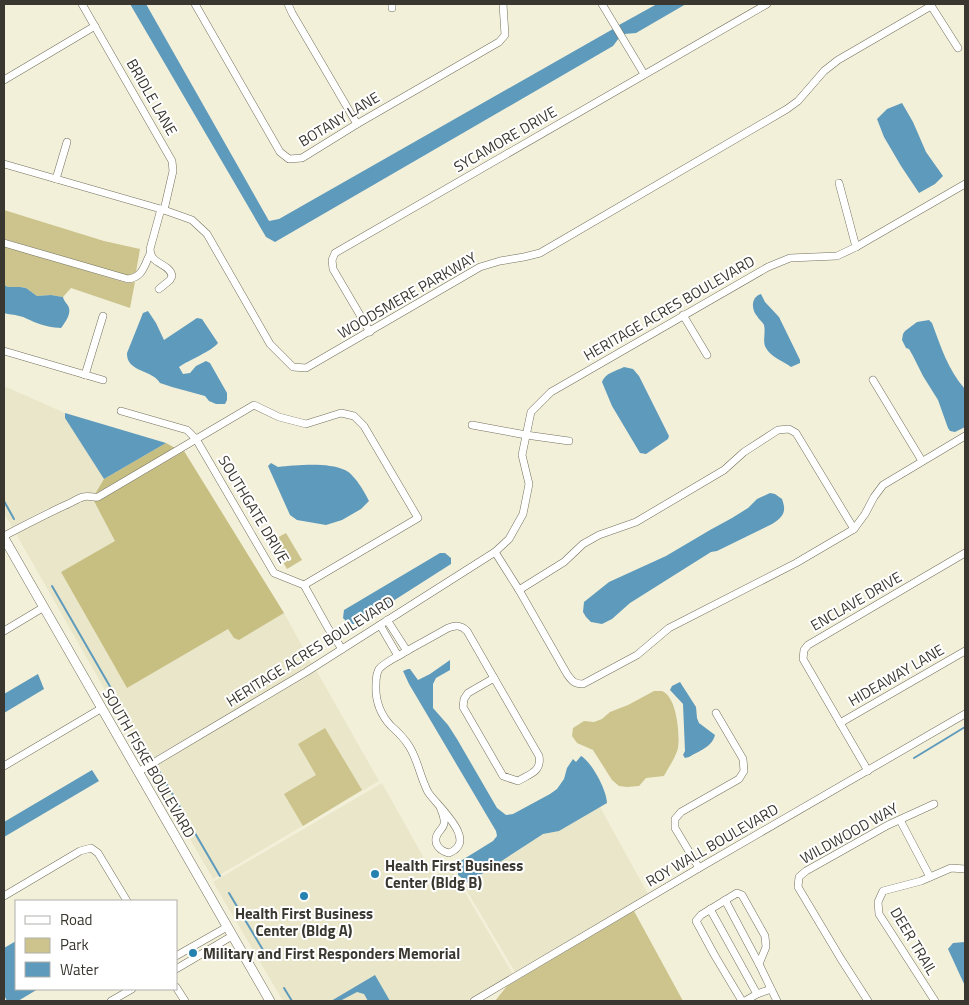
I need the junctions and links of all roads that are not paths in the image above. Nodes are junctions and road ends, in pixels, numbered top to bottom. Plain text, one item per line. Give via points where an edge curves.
1 (82, 4) edge
2 (195, 4) edge
3 (288, 4) edge
4 (503, 4) edge
5 (602, 4) edge
6 (767, 4) edge
7 (931, 5) edge
8 (95, 26) junction
9 (958, 48) dead end
10 (644, 74) junction
11 (4, 80) edge
12 (357, 124) junction
13 (67, 142) dead end
14 (4, 164) edge
15 (56, 179) junction
16 (839, 183) dead end
17 (965, 184) edge
18 (162, 210) junction
19 (4, 243) edge
20 (856, 248) junction
21 (150, 254) junction
22 (158, 289) dead end
23 (683, 315) junction
24 (103, 316) dead end
25 (370, 332) junction
26 (4, 351) edge
27 (706, 355) dead end
28 (85, 375) junction
29 (102, 380) dead end
30 (873, 380) dead end
31 (121, 411) dead end
32 (472, 425) dead end
33 (526, 435) junction
34 (965, 436) edge
35 (196, 440) junction
36 (569, 441) dead end
37 (922, 461) junction
38 (854, 529) junction
39 (4, 537) edge
40 (495, 552) junction
41 (965, 553) edge
42 (304, 585) junction
43 (519, 590) junction
44 (44, 607) junction
45 (388, 620) junction
46 (380, 625) junction
47 (4, 631) edge
48 (342, 649) junction
49 (407, 651) junction
50 (965, 651) edge
51 (398, 656) junction
52 (494, 678) junction
53 (102, 708) junction
54 (716, 713) dead end
55 (965, 714) edge
56 (840, 723) junction
57 (4, 766) edge
58 (868, 770) junction
59 (138, 772) junction
60 (934, 804) dead end
61 (440, 807) junction
62 (900, 820) junction
63 (699, 868) junction
64 (965, 870) edge
65 (930, 877) junction
66 (4, 896) edge
67 (125, 900) edge
68 (725, 900) junction
69 (710, 909) junction
70 (227, 926) junction
71 (232, 936) junction
72 (178, 955) edge
73 (759, 964) junction
74 (178, 968) edge
75 (771, 989) junction
76 (130, 990) edge
77 (178, 990) edge
78 (757, 994) junction
79 (111, 1001) edge
80 (185, 1001) edge
81 (270, 1001) edge
82 (474, 1001) edge
83 (744, 1001) edge
84 (777, 1001) edge
85 (868, 1001) edge
86 (935, 1001) edge

1 - 8 street, BRIDLE LANE
2 - 12 street, BOTANY LANE via 280,152 289,159 302,158
3 - 12 street
4 - 12 street, BOTANY LANE via 505,35 499,42
5 - 10 street
6 - 10 street, SYCAMORE DRIVE
7 - 9 street
7 - 25 street, WOODSMERE PARKWAY via 838,60 787,109 540,253 480,267
8 - 11 street
8 - 18 street, BRIDLE LANE via 172,161
10 - 25 street, SYCAMORE DRIVE via 335,253 333,269
13 - 15 street
14 - 15 street, WOODSMERE PARKWAY
15 - 18 street, WOODSMERE PARKWAY
16 - 20 street
17 - 20 street, HERITAGE ACRES BOULEVARD
18 - 21 street, BRIDLE LANE
18 - 25 street, WOODSMERE PARKWAY via 192,220 206,234 270,344 293,367 306,368
19 - 21 street, BRIDLE LANE via 128,279 141,274
20 - 23 street, HERITAGE ACRES BOULEVARD via 837,256 790,258
21 - 22 street via 153,260 172,273 170,280
23 - 27 street
23 - 33 street, HERITAGE ACRES BOULEVARD via 550,392 531,412
24 - 28 street
26 - 28 street
28 - 29 street
30 - 37 street
31 - 35 street, SOUTHGATE DRIVE via 187,430
32 - 33 street
33 - 36 street
33 - 40 street, HERITAGE ACRES BOULEVARD via 522,455 529,484 523,514 509,540
34 - 37 street
35 - 39 street via 98,497 82,497
35 - 42 street, SOUTHGATE DRIVE via 274,573
35 - 42 street via 254,405 278,417 306,424 341,413 354,416 364,426 418,518
37 - 38 street via 882,485
38 - 43 street via 796,563 669,628 637,655 583,684 576,684 567,674
38 - 43 street via 796,433 789,429 778,430 744,452 724,470 636,522 583,544 564,562
39 - 44 main road, SOUTH FISKE BOULEVARD
40 - 43 street
40 - 45 street, HERITAGE ACRES BOULEVARD
41 - 56 street, ENCLAVE DRIVE via 804,650 803,658
42 - 48 street
44 - 47 street
44 - 53 main road, SOUTH FISKE BOULEVARD
45 - 46 street, HERITAGE ACRES BOULEVARD
45 - 49 street
46 - 48 street, HERITAGE ACRES BOULEVARD
46 - 51 street
48 - 59 street, HERITAGE ACRES BOULEVARD
49 - 51 street
49 - 52 street via 448,628 459,626 467,631
50 - 56 street, HIDEAWAY LANE
51 - 61 street via 378,670 376,699 384,717 416,757 425,784
52 - 52 street via 539,756 537,770 518,781 503,776 464,707 468,693
53 - 57 street
53 - 59 main road, SOUTH FISKE BOULEVARD
54 - 63 street via 743,759 744,771 739,779 681,812 675,819 675,828
55 - 58 street, ROY WALL BOULEVARD
56 - 58 street, ENCLAVE DRIVE
58 - 63 street, ROY WALL BOULEVARD
59 - 70 main road, SOUTH FISKE BOULEVARD
60 - 62 street, WILDWOOD WAY
61 - 61 street via 452,820 460,838 458,847 449,853 440,850 436,843 444,824
62 - 65 street
62 - 85 street, WILDWOOD WAY via 799,877 798,887
63 - 82 street, ROY WALL BOULEVARD
64 - 65 street, DEER TRAIL via 951,868
65 - 86 street, DEER TRAIL via 883,891 878,902 880,914
66 - 67 street via 80,851 91,848 98,853
68 - 69 street
68 - 73 street
68 - 73 street via 738,893 742,895 765,936 766,948
69 - 78 street
69 - 83 street via 696,921
70 - 71 main road, SOUTH FISKE BOULEVARD
70 - 72 street
71 - 74 street
71 - 81 main road, SOUTH FISKE BOULEVARD
73 - 75 street
75 - 78 street
75 - 84 street
76 - 79 street
77 - 80 street
78 - 83 street

